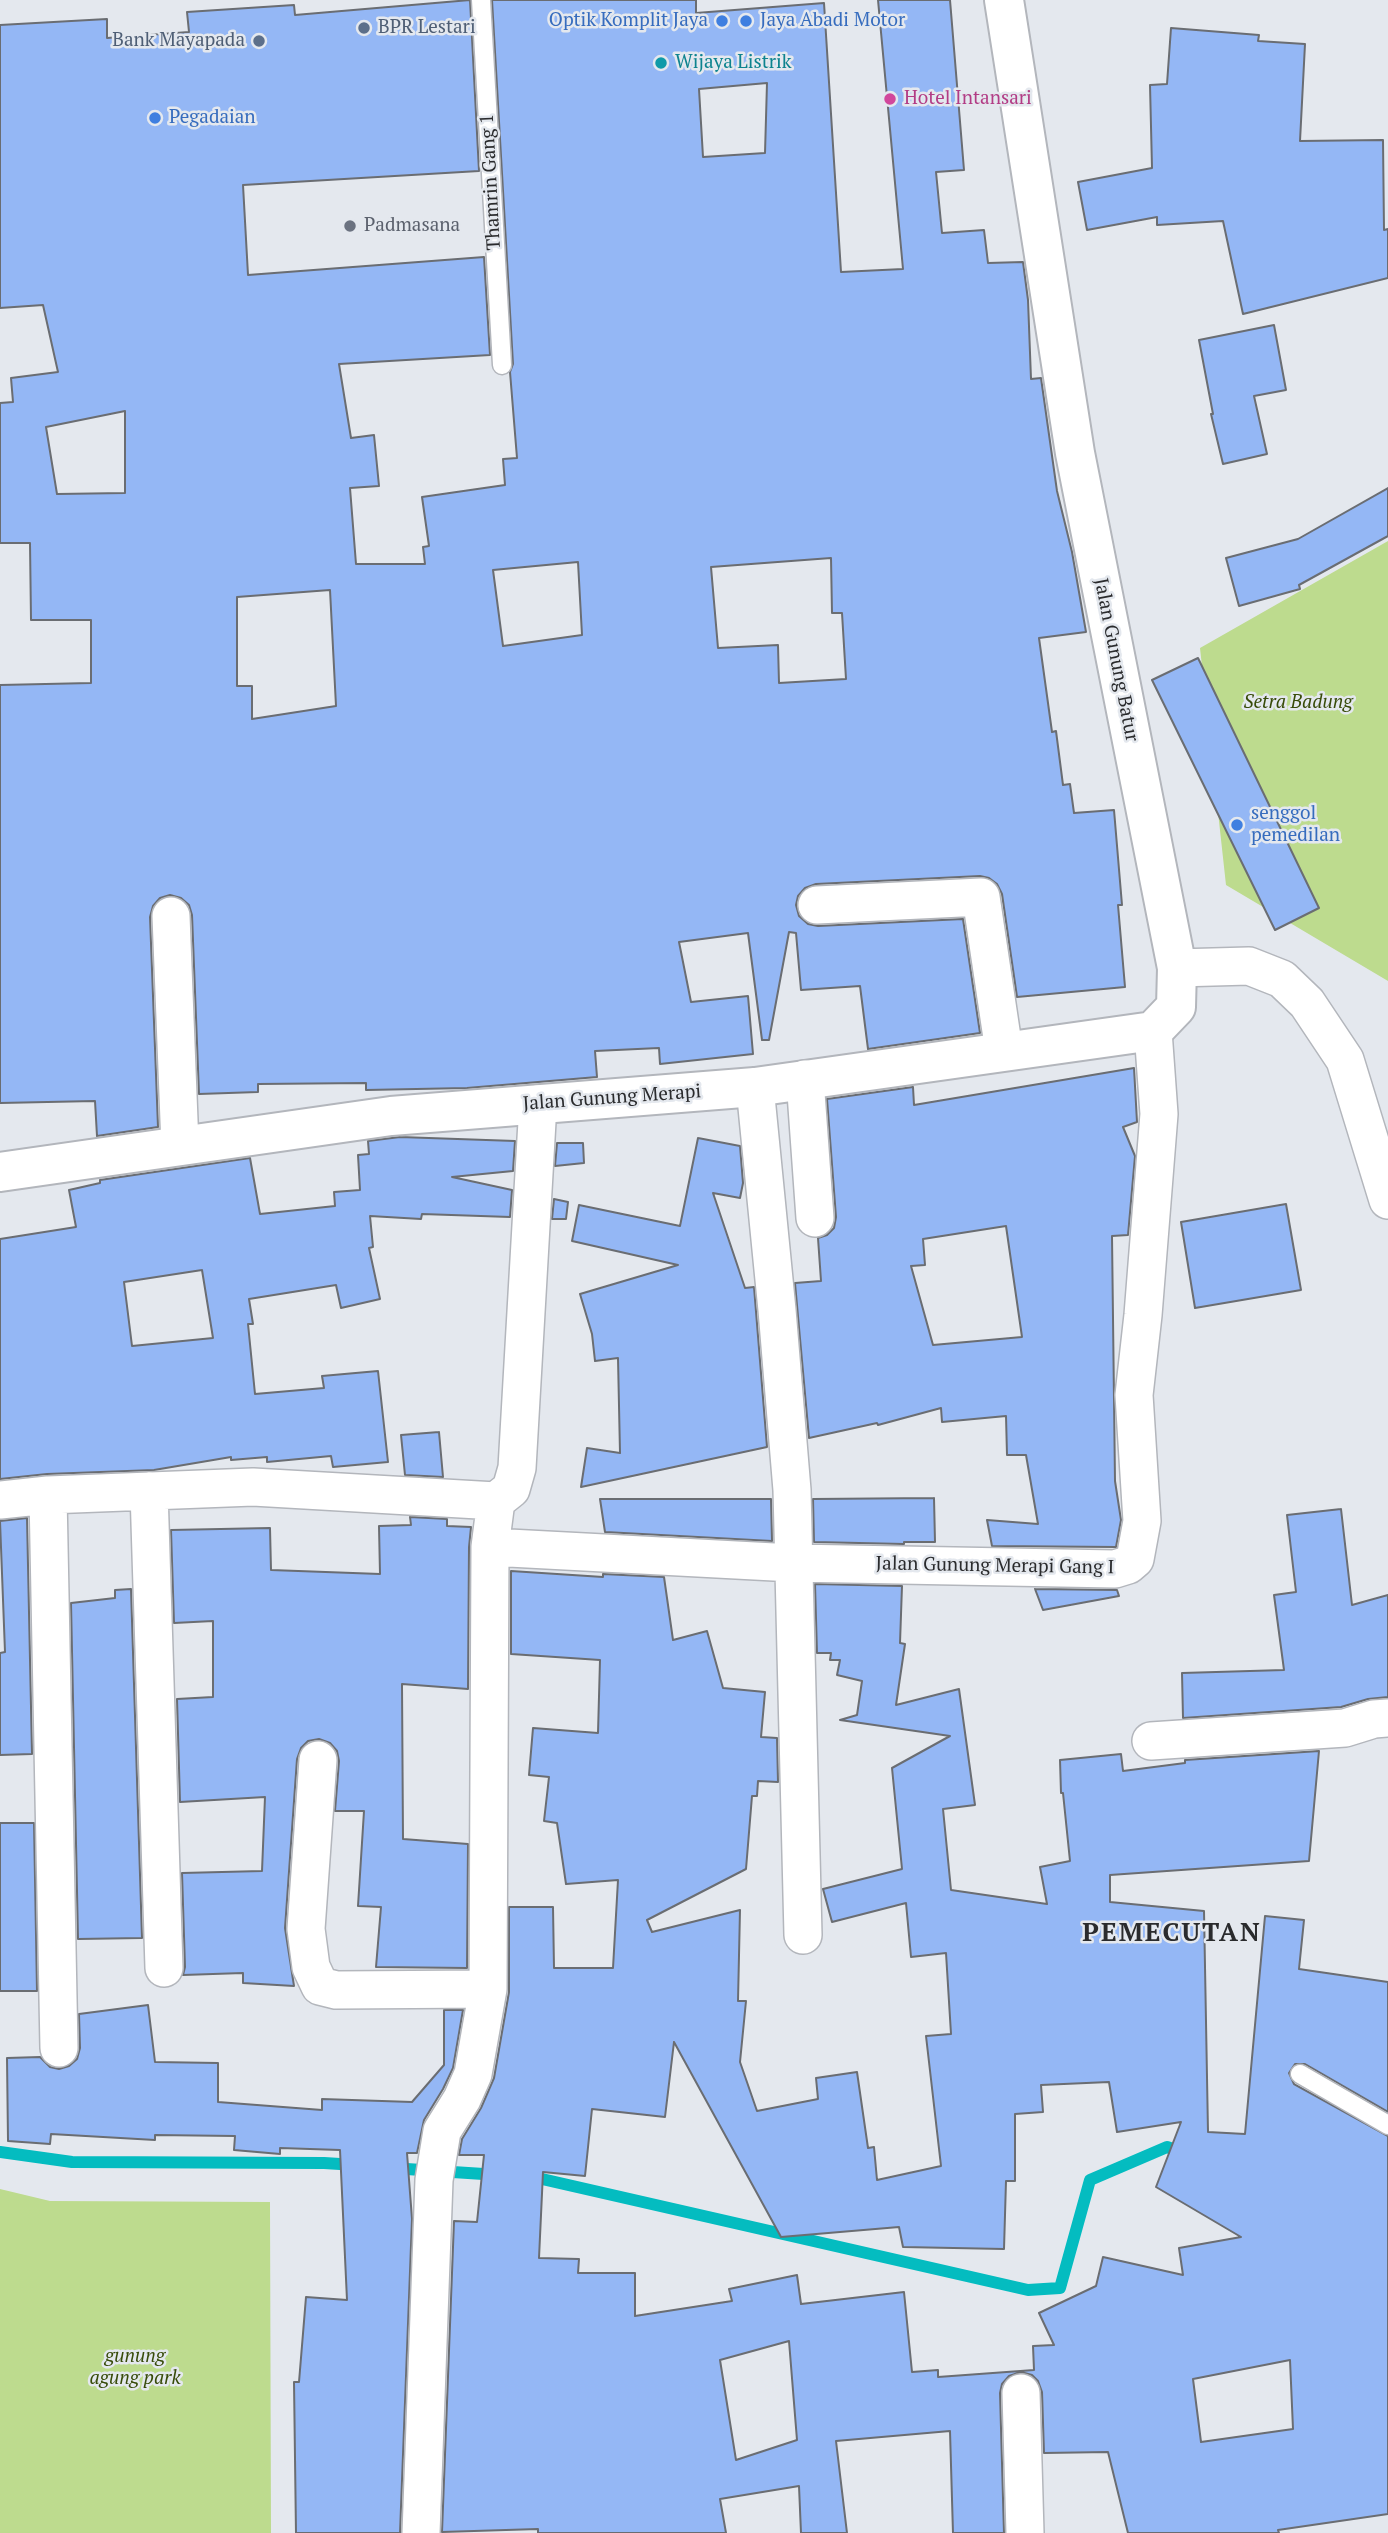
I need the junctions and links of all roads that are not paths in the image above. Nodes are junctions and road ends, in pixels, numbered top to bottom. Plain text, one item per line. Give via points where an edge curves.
1 (481, 0) edge
2 (1004, 0) edge
3 (502, 365) dead end
4 (817, 905) dead end
5 (171, 916) dead end
6 (1177, 968) junction
7 (1153, 1031) junction
8 (1004, 1051) junction
9 (805, 1079) junction
10 (755, 1087) junction
11 (538, 1104) junction
12 (180, 1146) junction
13 (0, 1172) edge
14 (1388, 1200) edge
15 (815, 1218) dead end
16 (149, 1491) junction
17 (48, 1495) junction
18 (0, 1500) edge
19 (496, 1501) junction
20 (490, 1547) junction
21 (793, 1563) junction
22 (1388, 1718) edge
23 (1151, 1741) dead end
24 (318, 1760) dead end
25 (803, 1935) dead end
26 (164, 1968) dead end
27 (488, 1989) junction
28 (59, 2048) dead end
29 (1300, 2074) dead end
30 (1388, 2124) edge
31 (1021, 2393) dead end
32 (421, 2533) edge
33 (1025, 2533) edge

1 - 3 lane, Thamrin Gang 1
2 - 6 main road, Jalan Gunung Batur via 1075,453
4 - 8 street via 981,897
5 - 12 street
6 - 7 main road via 1176,1007
6 - 14 street via 1249,966 1282,979 1307,1003 1345,1060
7 - 8 main road, Jalan Gunung Merapi
7 - 21 street, Jalan Gunung Merapi Gang I via 1159,1114 1134,1395 1142,1521 1135,1559 1115,1569
8 - 9 main road, Jalan Gunung Merapi
9 - 10 main road, Jalan Gunung Merapi
9 - 15 street
10 - 11 main road, Jalan Gunung Merapi
10 - 21 street via 789,1443
11 - 12 main road, Jalan Gunung Merapi via 391,1116
11 - 19 street via 517,1468 511,1489
12 - 13 main road, Jalan Gunung Merapi
16 - 17 street
16 - 19 street via 253,1487
16 - 26 street
17 - 18 street
17 - 28 street
19 - 20 street
20 - 21 street, Jalan Gunung Merapi Gang I
20 - 27 street
21 - 25 street
22 - 23 street via 1345,1728
24 - 27 street via 306,1928 311,1967 320,1986 336,1990
27 - 32 street via 473,2074 442,2131 433,2180
29 - 30 lane
31 - 33 street

